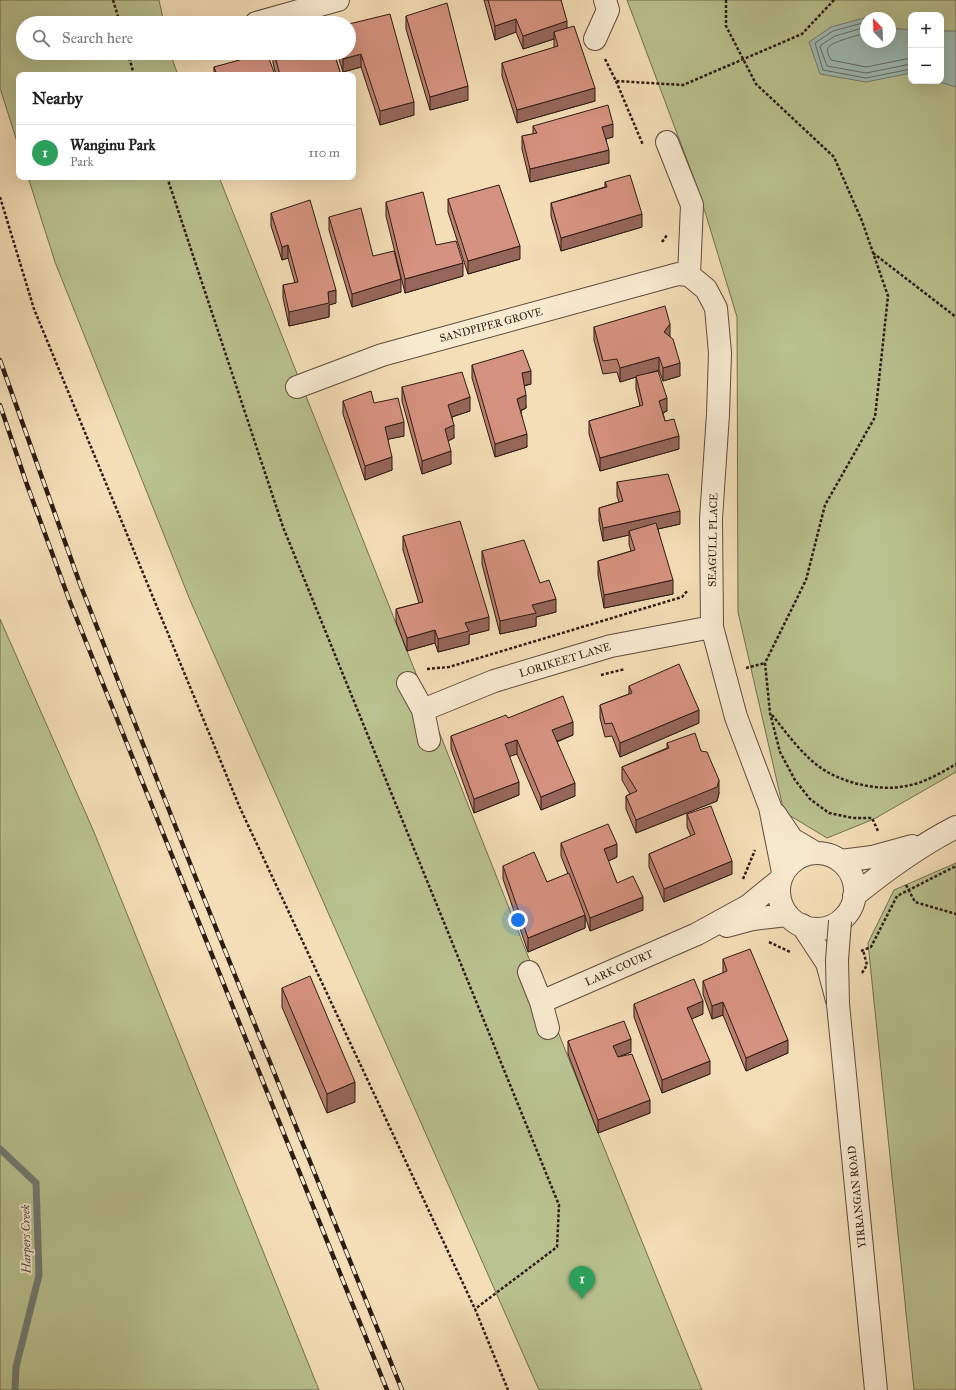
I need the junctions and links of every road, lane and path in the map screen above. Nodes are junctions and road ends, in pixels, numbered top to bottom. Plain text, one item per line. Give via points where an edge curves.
1 (113, 0) edge
2 (338, 0) edge
3 (605, 0) edge
4 (726, 0) edge
5 (834, 0) edge
6 (118, 16) edge
7 (281, 16) edge
8 (595, 39) joint
9 (743, 59) junction
10 (130, 60) edge
11 (133, 72) edge
12 (667, 142) dead end
13 (168, 180) edge
14 (0, 197) edge
15 (873, 253) junction
16 (689, 275) junction
17 (956, 317) edge
18 (297, 387) dead end
19 (690, 587) dead end
20 (712, 627) junction
21 (630, 668) dead end
22 (600, 676) dead end
23 (408, 683) joint
24 (423, 710) junction
25 (770, 713) junction
26 (429, 740) dead end
27 (956, 764) edge
28 (770, 807) junction
29 (956, 827) edge
30 (757, 843) dead end
31 (814, 852) junction
32 (892, 859) junction
33 (841, 861) junction
34 (956, 866) edge
35 (782, 876) junction
36 (908, 889) junction
37 (854, 896) junction
38 (956, 914) edge
39 (743, 916) junction
40 (794, 920) junction
41 (840, 920) junction
42 (794, 953) dead end
43 (837, 960) junction
44 (529, 972) dead end
45 (542, 1002) junction
46 (838, 1004) junction
47 (548, 1028) dead end
48 (475, 1309) junction
49 (508, 1390) edge
50 (876, 1390) edge

1 - 6 path
2 - 7 street
3 - 8 street via 608,10
4 - 9 path via 726,26
5 - 9 path via 802,34
8 - 9 path via 616,81 683,85
9 - 15 path via 756,84 834,157
10 - 11 path
12 - 16 street via 692,205
13 - 48 path via 283,527 559,1205 557,1247
14 - 48 path via 34,309 240,808
15 - 17 path
15 - 25 path via 888,296 875,417 825,505 806,580 765,663
16 - 18 street, SANDPIPER GROVE via 678,274 382,355
16 - 20 street, SEAGULL PLACE via 706,288 716,308 720,353 711,519
19 - 23 path via 682,597 674,600 449,667 414,670
20 - 24 street, LORIKEET LANE via 611,646 494,681
20 - 28 street, SEAGULL PLACE via 736,717
21 - 22 path
23 - 24 street
24 - 26 street
25 - 27 path via 797,747 812,761 842,780 877,788 906,786
25 - 32 path via 780,752 795,780 810,799 829,813 853,818 872,818
28 - 31 street, SEAGULL PLACE via 792,839
28 - 35 street, SEAGULL PLACE
29 - 32 street
30 - 39 path via 738,892
31 - 33 street via 830,854
31 - 35 street via 796,858
32 - 33 street via 872,857
32 - 36 path
32 - 37 street
33 - 37 street via 850,872 855,889
34 - 36 path
35 - 39 street, LARK COURT via 748,906
35 - 40 street via 778,886 782,906
36 - 38 path via 915,902
36 - 43 path via 897,896 871,947
37 - 41 street via 848,912
39 - 40 street, LARK COURT
39 - 42 path via 752,942 764,939
39 - 45 street, LARK COURT
40 - 41 street via 809,928 824,928
40 - 46 street, YIRRANGAN ROAD via 827,963
41 - 43 street, YIRRANGAN ROAD, bridge
43 - 46 street, YIRRANGAN ROAD, bridge
44 - 45 street
45 - 47 street
46 - 50 street, YIRRANGAN ROAD
48 - 49 path

